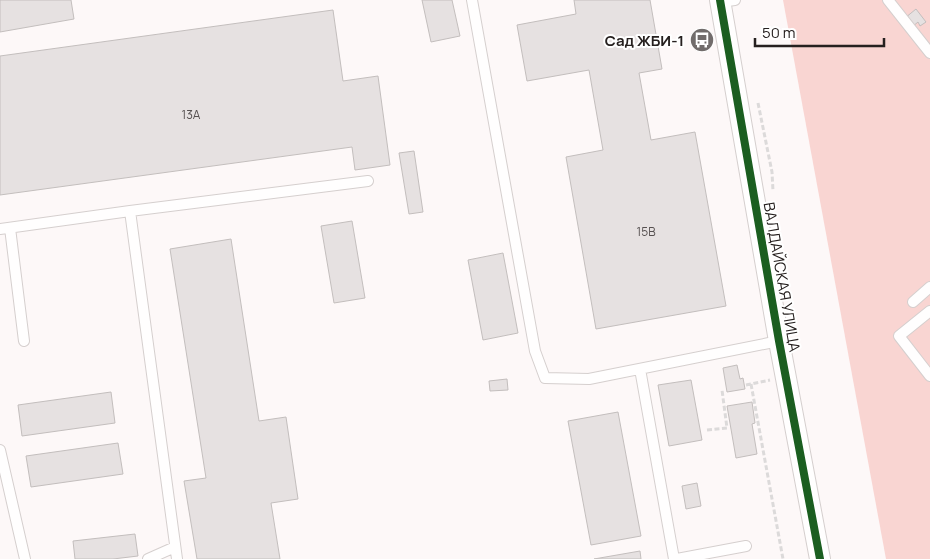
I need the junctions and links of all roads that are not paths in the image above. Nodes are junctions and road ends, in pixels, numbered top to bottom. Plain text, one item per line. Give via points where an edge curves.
1 (472, 0) edge
2 (888, 0) edge
3 (725, 1) edge
4 (930, 53) edge
5 (368, 181) dead end
6 (130, 211) junction
7 (5, 228) edge
8 (930, 287) edge
9 (913, 302) dead end
10 (930, 311) edge
11 (24, 341) dead end
12 (779, 342) junction
13 (640, 369) junction
14 (930, 376) edge
15 (0, 450) edge
16 (746, 546) dead end
17 (175, 547) junction
18 (25, 559) edge
19 (148, 559) edge
20 (177, 559) edge
21 (676, 559) edge
22 (820, 559) edge

1 - 13 lane via 536,352 544,378 589,379
2 - 4 lane
3 - 12 street, ВАЛДАЙСКАЯ УЛИЦА
5 - 6 lane
6 - 7 lane
6 - 17 lane
7 - 11 lane
8 - 9 lane
10 - 14 lane via 898,336
12 - 13 lane
12 - 22 street, ВАЛДАЙСКАЯ УЛИЦА
13 - 21 lane
15 - 18 lane
16 - 21 lane
17 - 19 lane
17 - 20 lane

